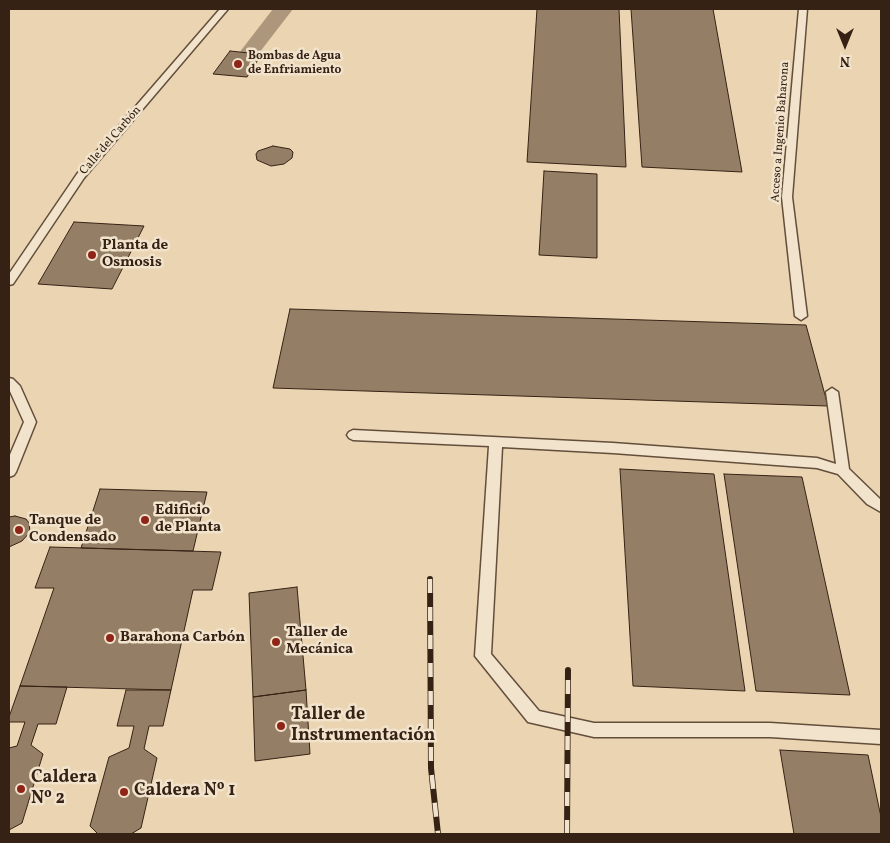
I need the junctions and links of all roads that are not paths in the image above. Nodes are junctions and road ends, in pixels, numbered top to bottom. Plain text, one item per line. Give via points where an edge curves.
1 (224, 9) edge
2 (803, 9) edge
3 (9, 282) edge
4 (801, 316) dead end
5 (9, 382) edge
6 (832, 392) dead end
7 (353, 435) dead end
8 (496, 442) junction
9 (843, 471) junction
10 (9, 472) edge
11 (881, 507) edge
12 (881, 737) edge

1 - 3 lane, Calle del Carbón via 80,176
2 - 4 lane, Acceso a Ingenio Baharona via 786,197
5 - 10 lane via 16,389 30,422
6 - 9 lane
7 - 8 lane
8 - 9 lane via 817,463
8 - 12 lane via 483,656 534,717 594,730 770,730
9 - 11 lane

